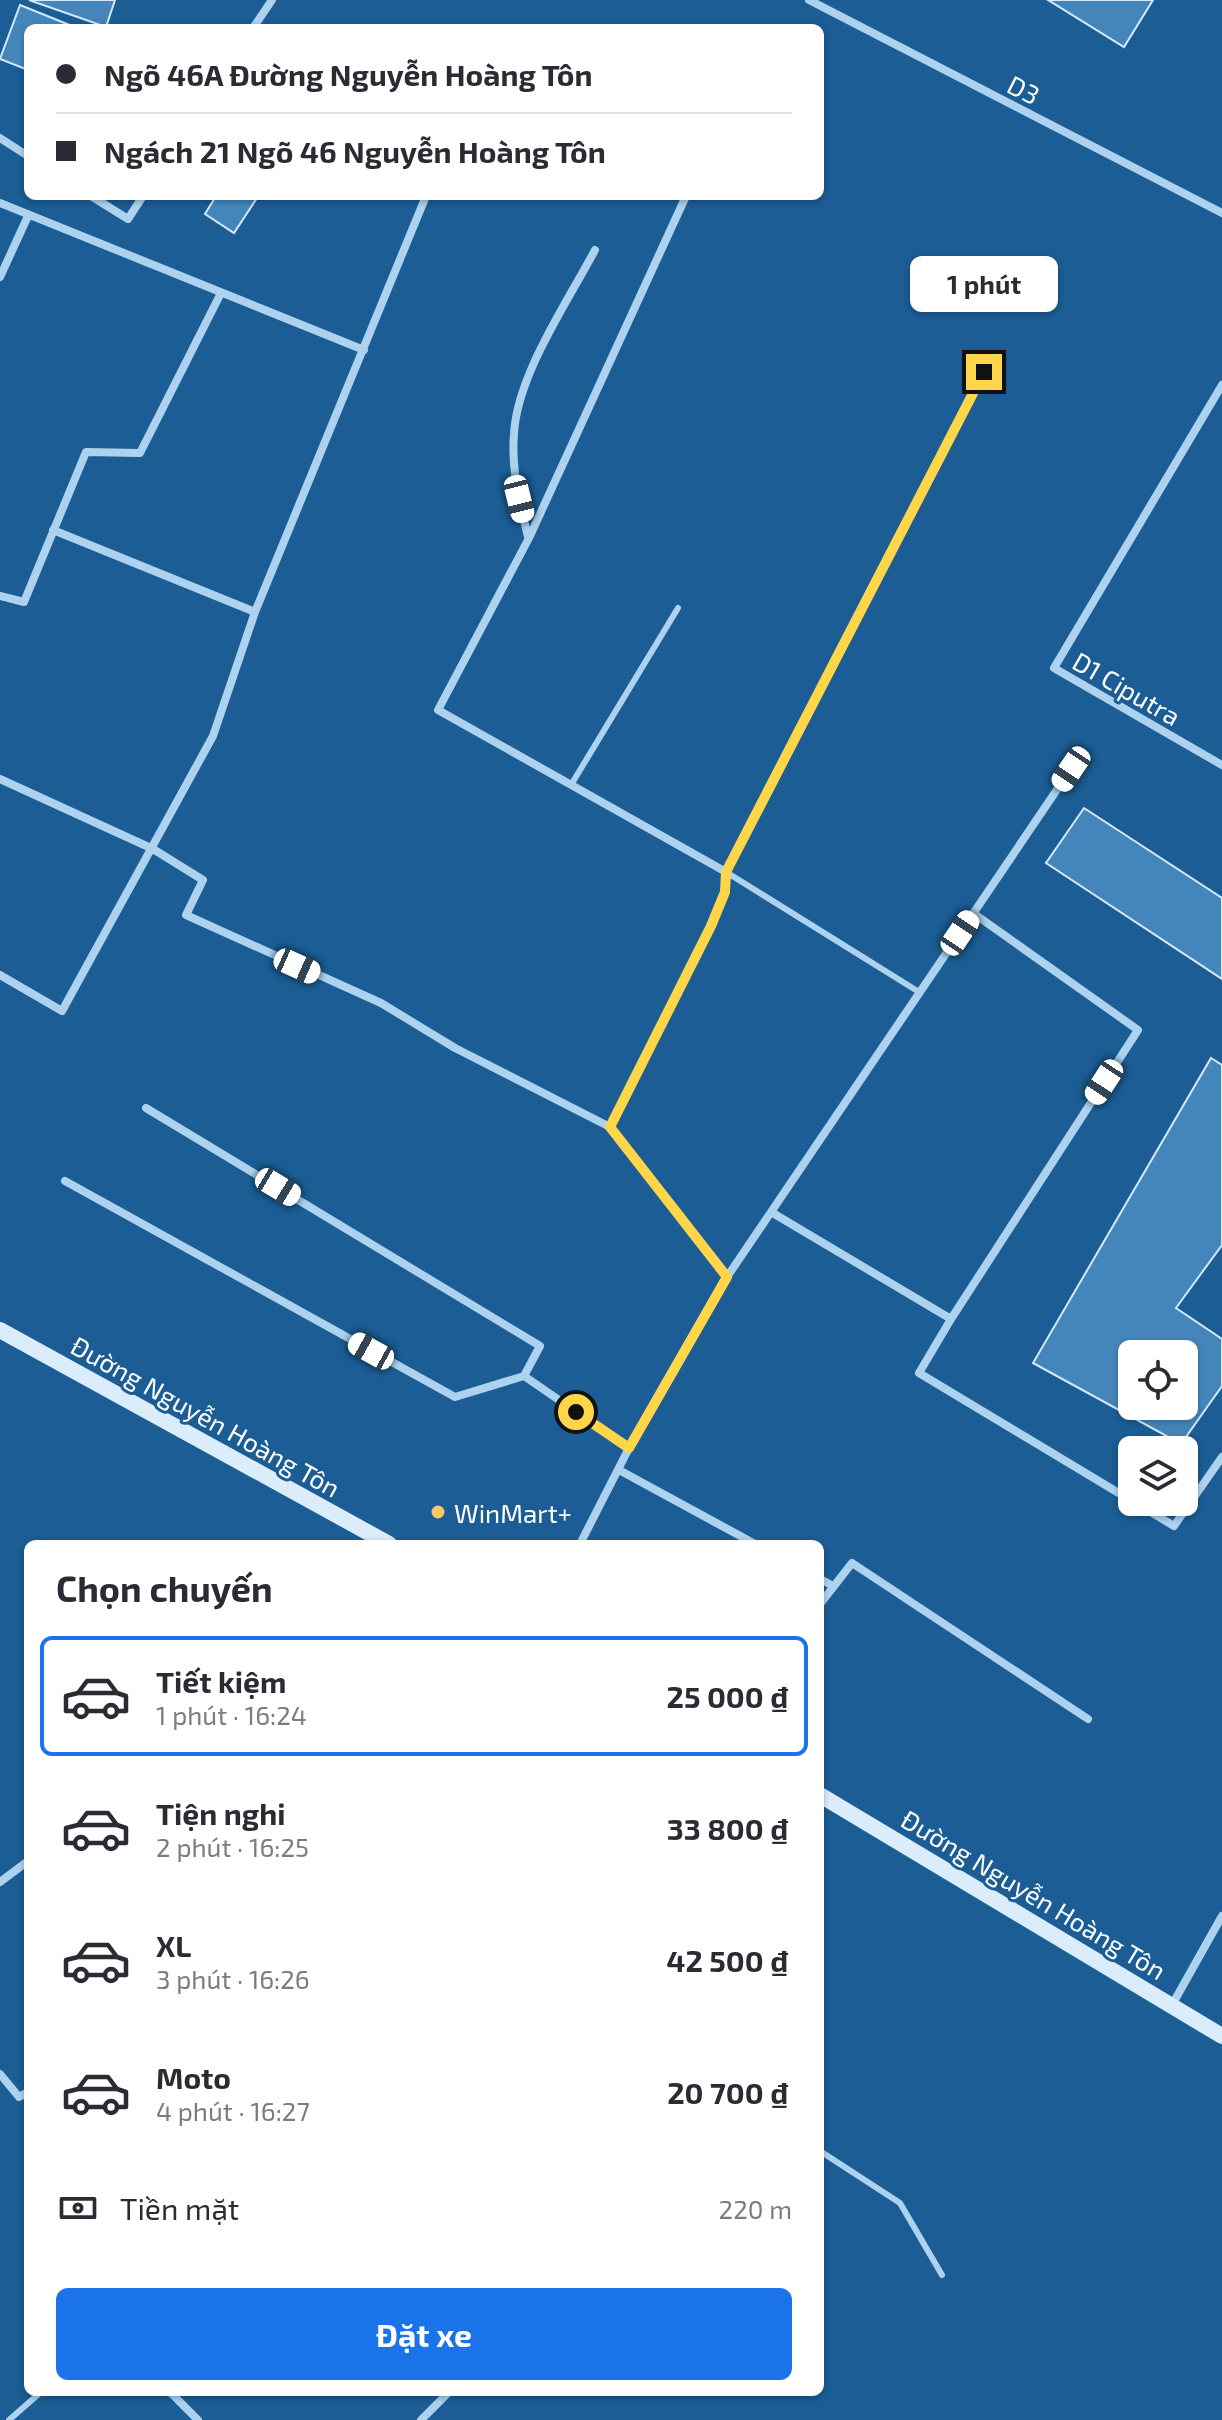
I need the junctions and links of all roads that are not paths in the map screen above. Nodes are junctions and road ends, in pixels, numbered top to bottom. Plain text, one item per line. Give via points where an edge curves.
1 (272, 0) edge
2 (809, 0) edge
3 (256, 24) edge
4 (0, 138) edge
5 (24, 153) edge
6 (97, 200) edge
7 (140, 200) edge
8 (424, 200) edge
9 (684, 200) edge
10 (0, 203) edge
11 (1222, 213) edge
12 (28, 216) junction
13 (595, 250) dead end
14 (0, 277) edge
15 (221, 293) junction
16 (364, 350) junction
17 (984, 372) dead end
18 (1221, 387) edge
19 (53, 530) junction
20 (529, 538) junction
21 (0, 596) edge
22 (678, 608) dead end
23 (255, 612) junction
24 (1222, 765) edge
25 (1071, 769) dead end
26 (0, 779) edge
27 (571, 785) junction
28 (153, 849) junction
29 (726, 872) junction
30 (973, 913) junction
31 (0, 975) edge
32 (919, 992) junction
33 (146, 1108) dead end
34 (610, 1127) junction
35 (65, 1181) dead end
36 (771, 1212) junction
37 (727, 1277) junction
38 (951, 1319) junction
39 (0, 1330) edge
40 (524, 1376) junction
41 (629, 1448) junction
42 (1222, 1457) edge
43 (619, 1470) junction
44 (1198, 1492) edge
45 (1118, 1493) edge
46 (1157, 1516) edge
47 (1181, 1516) edge
48 (382, 1540) edge
49 (582, 1540) edge
50 (748, 1540) edge
51 (824, 1581) edge
52 (833, 1586) junction
53 (824, 1598) edge
54 (1088, 1719) dead end
55 (824, 1797) edge
56 (24, 1864) edge
57 (0, 1882) edge
58 (1222, 1916) edge
59 (1172, 2005) junction
60 (1222, 2036) edge
61 (0, 2074) edge
62 (24, 2094) edge
63 (824, 2154) edge
64 (942, 2275) dead end
65 (36, 2396) edge
66 (174, 2396) edge
67 (445, 2396) edge
68 (9, 2420) edge
69 (198, 2420) edge
70 (421, 2420) edge

1 - 3 street
2 - 11 street, D3
4 - 5 street
6 - 7 street via 128,219
8 - 16 street
9 - 20 street
10 - 12 street
12 - 14 street
12 - 15 street
13 - 20 street via 530,373 514,433 519,499
15 - 16 street
15 - 19 street via 140,453 86,452
16 - 23 street
17 - 29 lane
18 - 24 street, D1 Ciputra via 1054,668
19 - 21 street via 24,602
19 - 23 street
20 - 27 street via 438,710
22 - 27 lane
23 - 28 street via 213,736
25 - 30 street
26 - 28 street
27 - 29 street
28 - 31 street via 62,1011
28 - 34 street via 203,880 186,915 381,1003 455,1048
29 - 32 lane
29 - 34 street via 725,892 711,926
30 - 32 street
30 - 38 street via 1138,1030
32 - 36 street
33 - 40 street via 540,1346
34 - 37 street
35 - 40 street via 455,1397
36 - 37 street
36 - 38 street
37 - 41 street
38 - 45 street via 919,1373
39 - 48 main road, Đường Nguyễn Hoàng Tôn
40 - 41 street
41 - 43 street
42 - 44 street
43 - 49 street
43 - 50 street
46 - 47 street via 1174,1526
51 - 52 street
52 - 53 street
52 - 54 street via 852,1563
55 - 59 main road, Đường Nguyễn Hoàng Tôn
56 - 57 street
58 - 59 street
59 - 60 main road, Đường Nguyễn Hoàng Tôn
61 - 62 street via 19,2097
63 - 64 lane via 900,2203
65 - 68 lane
66 - 69 street
67 - 70 street

